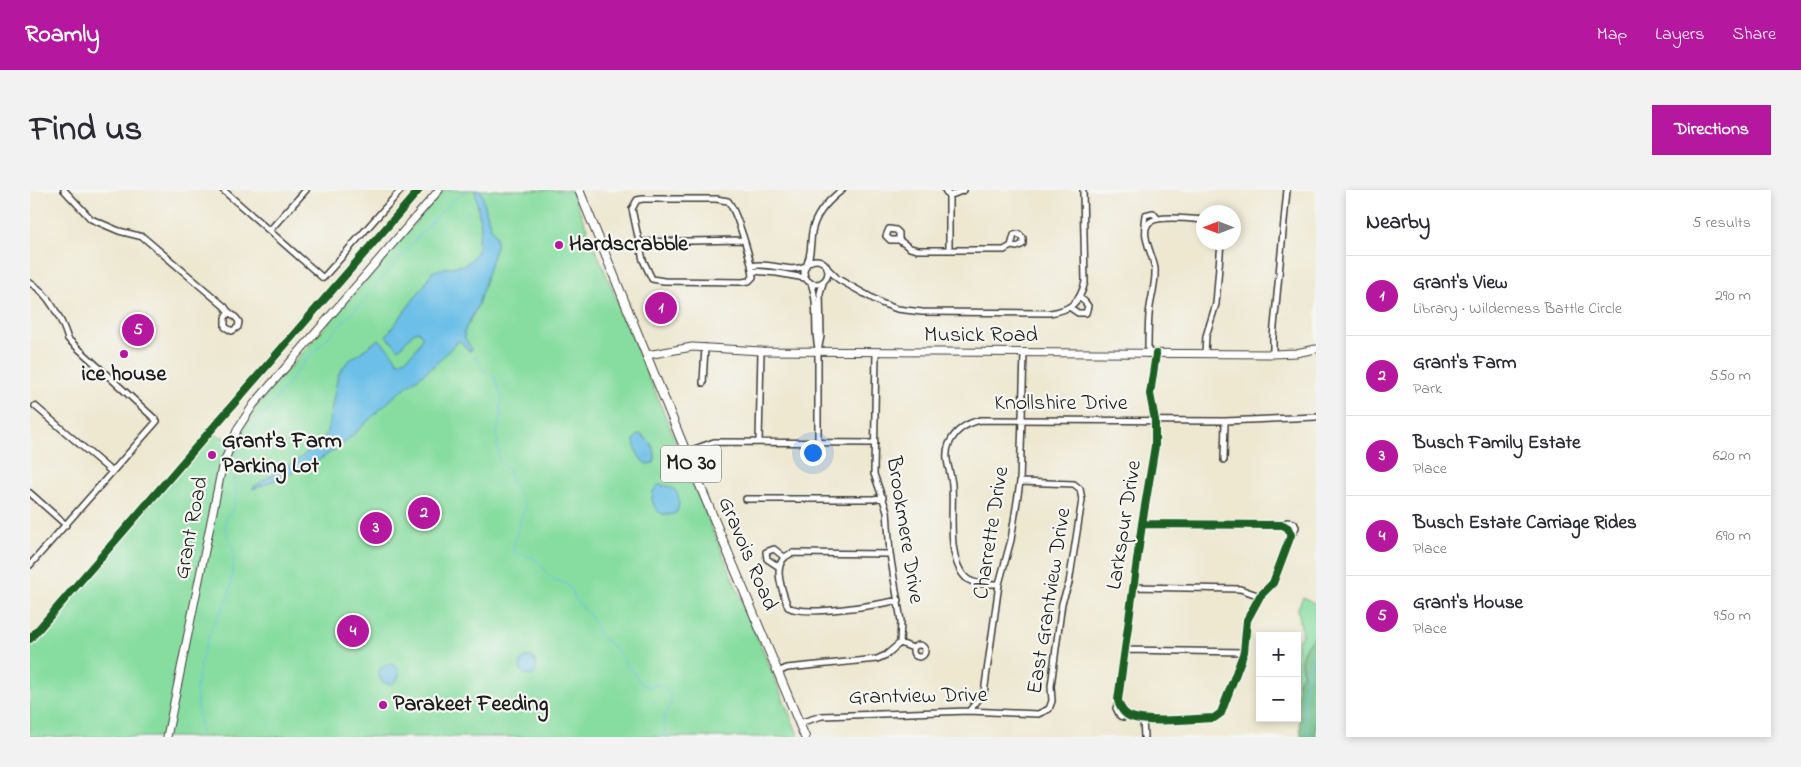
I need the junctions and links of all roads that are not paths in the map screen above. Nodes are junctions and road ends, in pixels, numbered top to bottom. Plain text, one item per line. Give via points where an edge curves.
1 (64, 190) edge
2 (224, 190) edge
3 (306, 190) edge
4 (401, 190) edge
5 (439, 190) edge
6 (579, 190) edge
7 (842, 190) edge
8 (946, 190) edge
9 (964, 190) edge
10 (1084, 190) edge
11 (1286, 190) edge
12 (949, 196) junction
13 (1158, 219) junction
14 (1196, 220) edge
15 (1146, 228) junction
16 (270, 230) junction
17 (743, 240) junction
18 (899, 240) dead end
19 (639, 242) junction
20 (1011, 246) dead end
21 (812, 250) junction
22 (949, 250) junction
23 (1220, 250) edge
24 (819, 261) junction
25 (807, 265) junction
26 (752, 269) junction
27 (828, 269) junction
28 (805, 278) junction
29 (838, 279) junction
30 (824, 282) junction
31 (30, 283) edge
32 (811, 283) junction
33 (1079, 297) junction
34 (1070, 306) junction
35 (228, 314) dead end
36 (705, 347) junction
37 (1316, 348) edge
38 (761, 351) junction
39 (818, 351) junction
40 (876, 352) junction
41 (1024, 354) junction
42 (1148, 354) junction
43 (1156, 354) junction
44 (1204, 354) junction
45 (1273, 354) junction
46 (646, 355) junction
47 (703, 382) dead end
48 (35, 406) dead end
49 (1316, 417) edge
50 (1023, 420) junction
51 (1155, 420) junction
52 (1225, 421) junction
53 (759, 442) junction
54 (818, 443) junction
55 (874, 443) junction
56 (686, 452) junction
57 (1224, 460) dead end
58 (112, 472) junction
59 (1020, 482) junction
60 (30, 493) edge
61 (883, 497) junction
62 (746, 499) dead end
63 (1142, 524) junction
64 (66, 525) junction
65 (890, 554) junction
66 (784, 557) junction
67 (30, 565) edge
68 (779, 566) junction
69 (999, 584) junction
70 (1133, 587) junction
71 (1260, 596) junction
72 (899, 600) junction
73 (900, 643) junction
74 (913, 648) dead end
75 (1124, 650) junction
76 (1244, 652) junction
77 (778, 672) junction
78 (969, 711) junction
79 (1038, 714) joint
80 (1143, 719) junction
81 (799, 723) junction
82 (167, 737) edge
83 (805, 737) edge
84 (1144, 737) edge

1 - 35 street via 90,219 143,237 225,307
2 - 16 street
3 - 16 street
4 - 16 street via 323,278
5 - 82 street, Grant Road via 254,404 238,428 222,467
6 - 46 main road, Gravois Road / MO 30
7 - 21 street via 820,212 812,232
8 - 12 street
9 - 12 street
10 - 33 street via 1085,282
11 - 45 street
12 - 22 street
13 - 14 street
13 - 15 street via 1151,221
13 - 15 street via 1153,214 1146,215
15 - 42 street via 1155,268
17 - 19 street
17 - 19 street via 728,201 643,199 637,200 632,208
17 - 26 street
18 - 22 street via 918,250
19 - 26 street via 643,260 652,279 656,280 742,282 752,278
20 - 22 street via 991,251
21 - 24 street
21 - 25 street
23 - 44 street via 1216,304
24 - 25 street via 814,260
24 - 27 street
25 - 26 street via 800,269 760,265
25 - 28 street
26 - 28 street
27 - 29 street
27 - 30 street
28 - 32 street
29 - 30 street
29 - 34 street via 891,308 922,312 1050,314
30 - 32 street
30 - 39 street via 820,293
31 - 58 street via 38,287 62,321 68,339 157,421
32 - 39 street
33 - 34 street
33 - 34 street via 1088,306 1086,313 1078,313
36 - 38 street, Musick Road
36 - 46 street, Musick Road
36 - 47 street
37 - 45 street, Musick Road
38 - 39 street, Musick Road
38 - 53 street
39 - 40 street, Musick Road
39 - 54 street
40 - 41 street, Musick Road
40 - 55 street, Brookmere Drive
41 - 42 street, Musick Road
41 - 50 street, Charrette Drive
42 - 43 street, Musick Road
43 - 44 street, Musick Road
43 - 51 street, Larkspur Drive via 1150,394
44 - 45 street, Musick Road
46 - 56 main road, Gravois Road / MO 30
48 - 58 street
49 - 52 street, Knollshire Drive
50 - 51 street, Knollshire Drive
50 - 59 street, Charrette Drive
50 - 69 street, Knollshire Drive via 969,422 959,429 949,444 947,454 946,463 952,482 952,533 962,573 972,582
51 - 52 street, Knollshire Drive
51 - 63 street, Larkspur Drive via 1155,446
52 - 57 street
53 - 54 street
53 - 56 street via 714,442
54 - 55 street
55 - 61 street, Brookmere Drive via 874,474
56 - 77 main road, Gravois Road / MO 30
58 - 64 street
59 - 69 street, Charrette Drive via 1011,540
59 - 79 street, East Grantview Drive via 1074,484 1080,489 1082,500 1069,583 1062,603 1051,705
60 - 64 street
61 - 62 street
61 - 65 street, Brookmere Drive
63 - 70 street, Larkspur Drive
63 - 71 street via 1286,526 1287,522 1294,523 1296,527 1273,583
64 - 67 street
65 - 66 street via 793,553
65 - 72 street, Brookmere Drive
66 - 68 street
66 - 68 street via 774,549 766,552 767,559
68 - 72 street via 788,606 799,611 866,607
69 - 78 street, Charrette Drive via 984,693
70 - 71 street via 1240,589
70 - 75 street, Larkspur Drive
71 - 76 street via 1247,620
72 - 73 street, Brookmere Drive
73 - 74 street
73 - 77 street via 877,659 787,668
75 - 76 street
75 - 80 street, Larkspur Drive via 1118,702 1128,715
76 - 80 street, Larkspur Drive via 1221,713 1214,718
77 - 81 main road, Gravois Road / MO 30
78 - 79 street, Grantview Drive
78 - 81 street, Grantview Drive via 822,716
80 - 84 street
81 - 83 main road, Gravois Road / MO 30

